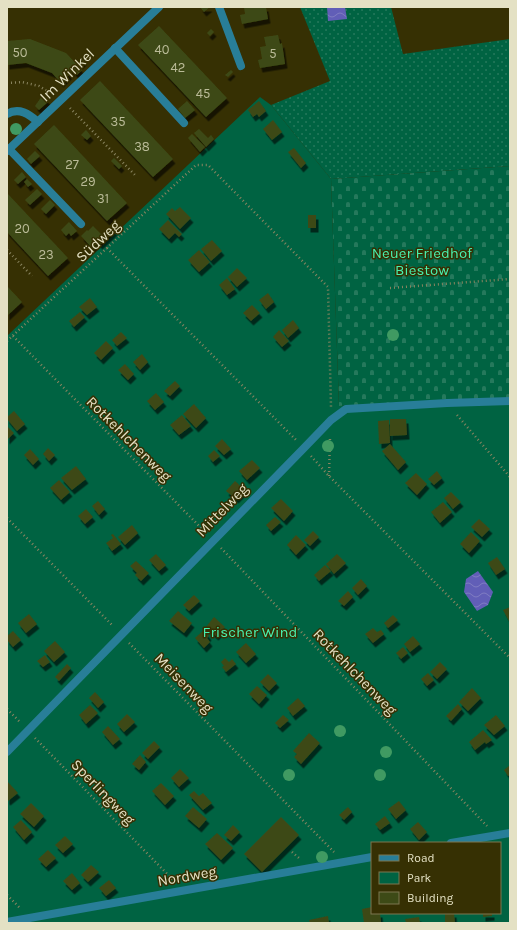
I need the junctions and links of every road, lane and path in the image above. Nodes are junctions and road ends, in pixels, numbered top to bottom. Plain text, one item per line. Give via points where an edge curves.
1 (159, 7) edge
2 (219, 7) edge
3 (115, 48) junction
4 (241, 66) dead end
5 (7, 83) edge
6 (62, 99) junction
7 (7, 114) edge
8 (38, 122) junction
9 (184, 123) dead end
10 (8, 150) edge
11 (135, 175) dead end
12 (81, 224) dead end
13 (7, 250) edge
14 (32, 276) dead end
15 (510, 279) edge
16 (390, 288) dead end
17 (13, 336) junction
18 (7, 341) edge
19 (510, 401) edge
20 (447, 403) junction
21 (331, 420) junction
22 (329, 476) dead end
23 (510, 477) edge
24 (7, 518) edge
25 (213, 539) junction
26 (122, 635) junction
27 (7, 709) edge
28 (28, 730) junction
29 (7, 752) edge
30 (510, 833) edge
31 (496, 835) junction
32 (457, 842) edge
33 (371, 857) edge
34 (344, 862) junction
35 (184, 891) junction
36 (7, 922) edge

1 - 3 street, Im Winkel
2 - 4 street
3 - 6 street, Im Winkel
3 - 9 street, Im Winkel
5 - 6 path via 22,82 38,86
6 - 8 street, Im Winkel
6 - 11 path
7 - 8 street, Im Winkel via 22,111
8 - 10 street, Im Winkel
10 - 12 street, Im Winkel
13 - 14 path
15 - 16 path
17 - 18 path, Südweg
17 - 21 path, Südweg via 196,165 208,165 328,287
17 - 25 path, Rotkehlchenweg
19 - 20 street, Mittelweg
20 - 21 street, Mittelweg via 346,409
20 - 23 path
21 - 22 path
21 - 25 street, Mittelweg
24 - 26 path, Meisenweg
25 - 26 street, Mittelweg
25 - 31 path, Rotkehlchenweg
26 - 28 street, Mittelweg
26 - 34 path, Meisenweg
27 - 28 path, Sperlingweg
28 - 29 street, Mittelweg
28 - 35 path, Sperlingweg
30 - 31 street
31 - 32 street
33 - 34 street, Nordweg
34 - 35 street, Nordweg
35 - 36 street, Nordweg

